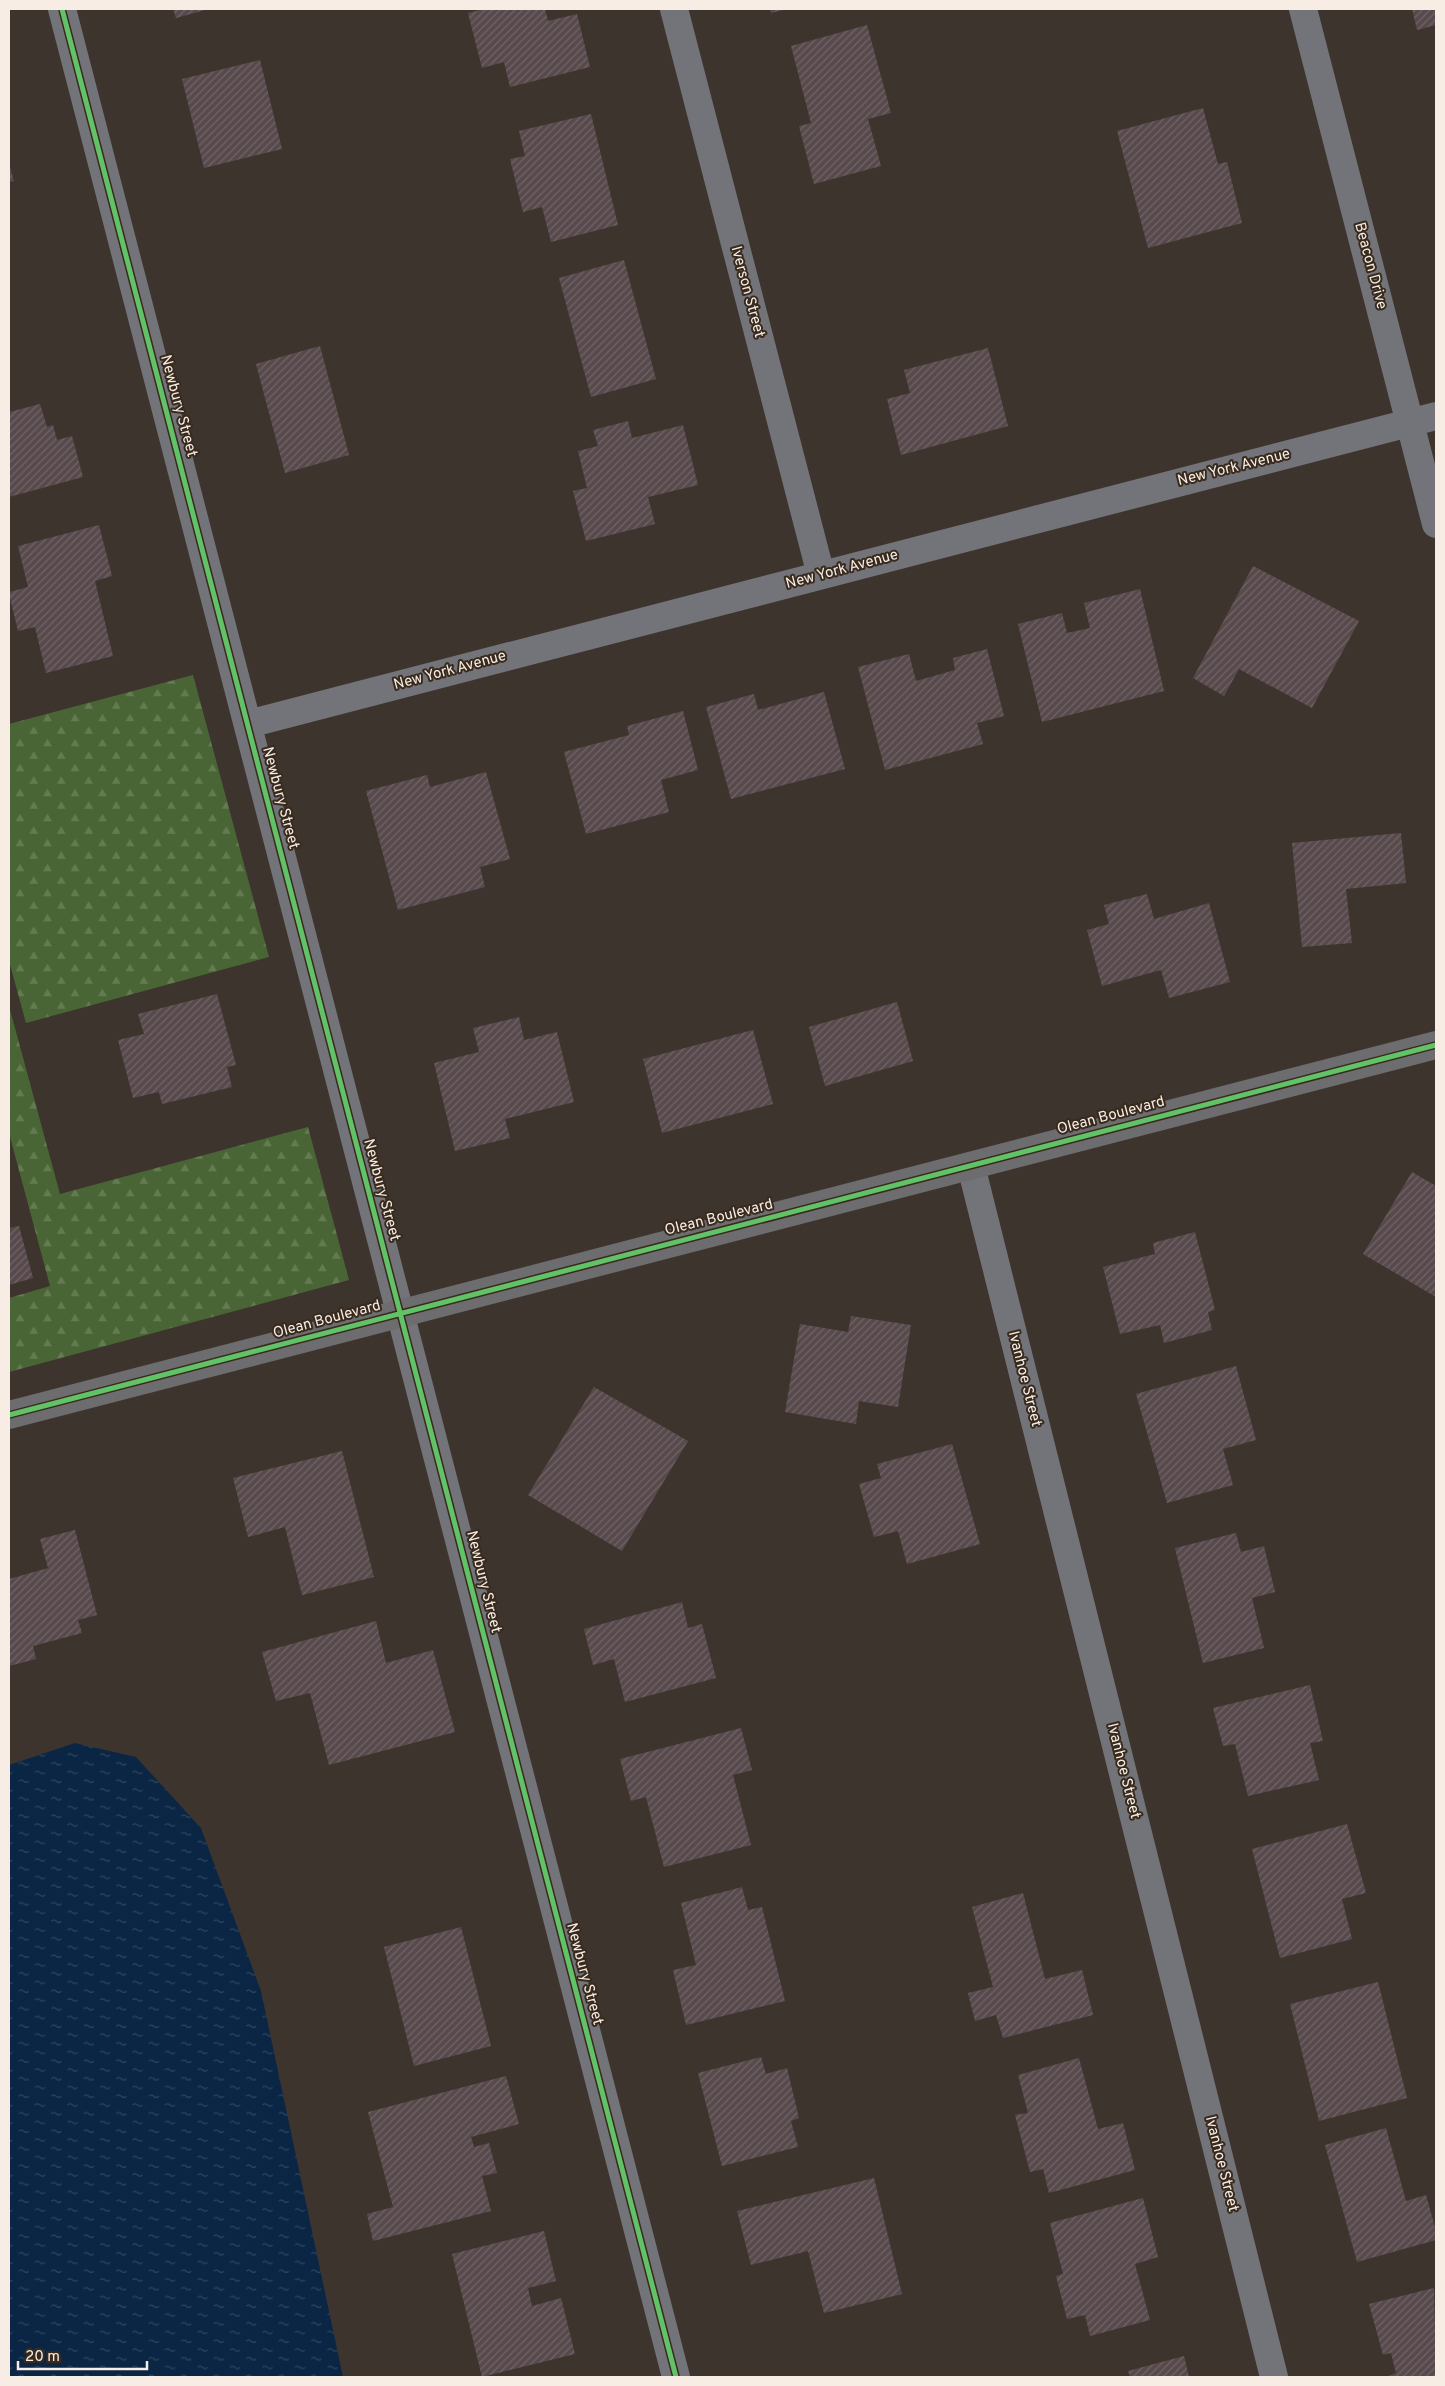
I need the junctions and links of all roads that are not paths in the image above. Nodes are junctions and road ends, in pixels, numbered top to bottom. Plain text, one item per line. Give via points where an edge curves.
1 (62, 9) edge
2 (674, 9) edge
3 (1303, 9) edge
4 (1436, 416) edge
5 (1410, 422) junction
6 (1436, 524) edge
7 (821, 575) junction
8 (248, 724) junction
9 (1436, 1045) edge
10 (972, 1166) junction
11 (400, 1314) junction
12 (9, 1416) edge
13 (676, 2377) edge
14 (1274, 2377) edge

1 - 8 street, Newbury Street
2 - 7 street, Iverson Street
3 - 5 street, Beacon Drive
4 - 5 street, New York Avenue
5 - 6 street, Beacon Drive
5 - 7 street, New York Avenue
7 - 8 street, New York Avenue
8 - 11 street, Newbury Street
9 - 10 street, Olean Boulevard
10 - 11 street, Olean Boulevard
10 - 14 street, Ivanhoe Street
11 - 12 street, Olean Boulevard
11 - 13 street, Newbury Street

